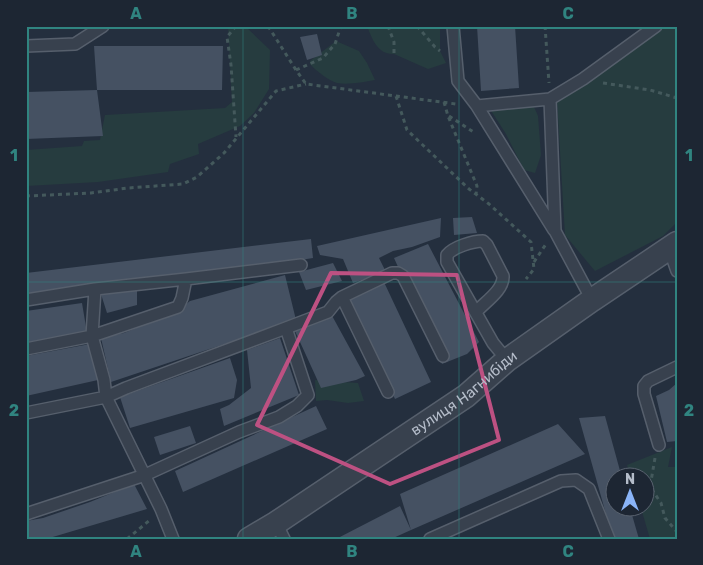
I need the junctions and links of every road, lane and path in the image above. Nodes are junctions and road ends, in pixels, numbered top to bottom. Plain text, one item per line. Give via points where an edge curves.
1 (103, 26) edge
2 (236, 26) edge
3 (268, 26) edge
4 (341, 26) edge
5 (388, 26) edge
6 (417, 26) edge
7 (453, 26) edge
8 (545, 26) edge
9 (656, 26) edge
10 (26, 46) edge
11 (440, 51) dead end
12 (394, 54) dead end
13 (296, 70) junction
14 (583, 78) junction
15 (306, 84) junction
16 (396, 96) junction
17 (677, 98) edge
18 (550, 99) junction
19 (444, 102) junction
20 (477, 106) junction
21 (448, 116) junction
22 (492, 130) junction
23 (236, 138) junction
24 (476, 194) junction
25 (26, 196) edge
26 (555, 231) junction
27 (673, 246) edge
28 (301, 265) dead end
29 (677, 271) edge
30 (186, 279) junction
31 (526, 279) dead end
32 (95, 288) junction
33 (342, 297) junction
34 (26, 300) edge
35 (592, 300) junction
36 (476, 312) junction
37 (286, 328) junction
38 (92, 336) junction
39 (26, 349) edge
40 (443, 356) dead end
41 (506, 360) junction
42 (677, 367) edge
43 (388, 392) dead end
44 (106, 397) junction
45 (26, 414) edge
46 (658, 446) joint
47 (145, 476) junction
48 (26, 514) edge
49 (164, 516) junction
50 (280, 531) edge
51 (677, 532) edge
52 (127, 539) edge
53 (173, 539) edge
54 (249, 539) edge
55 (430, 539) edge
56 (609, 539) edge

1 - 10 lane via 76,44
2 - 23 path via 228,37
3 - 13 path
4 - 13 path via 335,44 324,58
5 - 12 path via 394,42
6 - 11 path
7 - 20 lane via 458,81
8 - 18 path
9 - 14 lane
13 - 15 path
14 - 17 path
14 - 18 lane
15 - 16 path
15 - 23 path via 276,91
16 - 19 path
16 - 24 path via 407,130
18 - 20 lane
18 - 26 lane
19 - 20 path
19 - 21 path
20 - 22 lane
21 - 22 path via 482,137
21 - 24 path via 477,186
22 - 26 lane
23 - 25 path via 198,177 182,184
24 - 31 path via 531,242 534,269
26 - 35 lane
27 - 29 lane
27 - 35 street, вулиця Нагнибіди
28 - 30 lane
30 - 32 lane
30 - 38 lane via 178,306
32 - 34 lane
32 - 38 lane
33 - 37 lane via 328,312
33 - 40 lane via 398,273 403,276
33 - 43 lane
35 - 41 street, вулиця Нагнибіди
36 - 36 lane via 504,282 483,242 451,250 446,255
36 - 41 lane
37 - 44 lane
37 - 47 lane via 308,395 279,417 238,432
38 - 39 lane
38 - 44 lane
41 - 50 street, вулиця Нагнибіди via 466,396
42 - 46 lane via 644,386
44 - 45 lane
44 - 47 lane
46 - 51 path via 650,488 661,503 665,518
47 - 48 lane
47 - 49 lane
49 - 52 path via 151,520
49 - 53 lane
50 - 54 street, вулиця Нагнибіди
55 - 56 lane via 562,480 576,480 589,489

